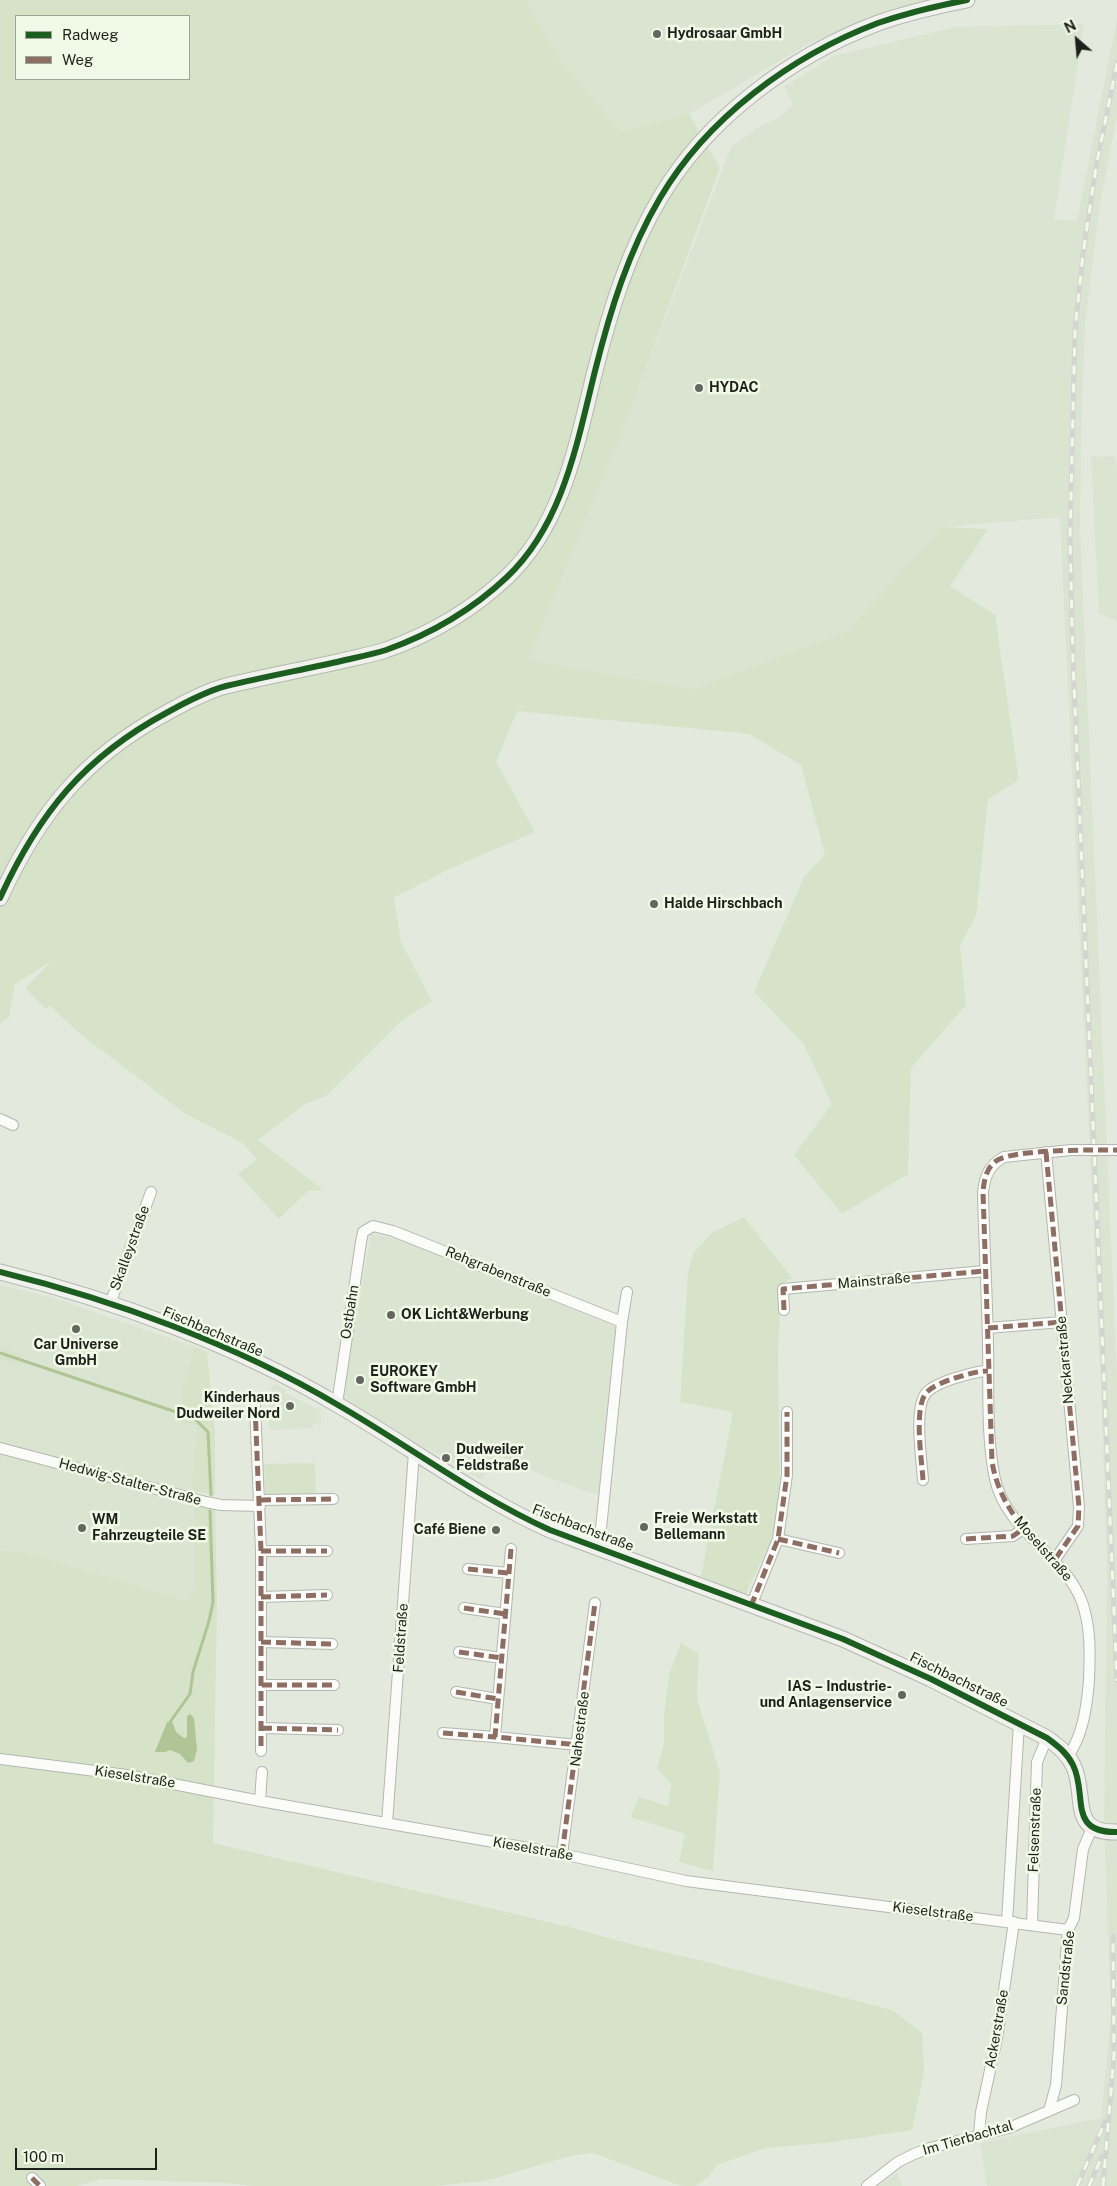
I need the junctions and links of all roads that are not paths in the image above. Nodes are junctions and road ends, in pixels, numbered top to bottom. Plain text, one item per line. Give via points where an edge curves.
1 (967, 0) edge
2 (0, 898) edge
3 (0, 1119) edge
4 (14, 1125) dead end
5 (1117, 1150) edge
6 (1046, 1152) junction
7 (151, 1192) dead end
8 (373, 1226) joint
9 (984, 1271) junction
10 (0, 1272) edge
11 (627, 1292) dead end
12 (110, 1304) junction
13 (784, 1310) dead end
14 (622, 1322) junction
15 (1062, 1322) junction
16 (988, 1328) junction
17 (988, 1371) junction
18 (337, 1404) junction
19 (255, 1406) dead end
20 (787, 1412) dead end
21 (0, 1448) edge
22 (414, 1452) junction
23 (923, 1480) dead end
24 (333, 1499) dead end
25 (260, 1503) junction
26 (1023, 1529) junction
27 (778, 1539) junction
28 (966, 1539) dead end
29 (598, 1548) junction
30 (511, 1549) dead end
31 (262, 1551) junction
32 (327, 1551) dead end
33 (839, 1552) dead end
34 (1054, 1561) junction
35 (468, 1569) dead end
36 (508, 1573) junction
37 (327, 1595) dead end
38 (261, 1597) junction
39 (595, 1603) dead end
40 (751, 1606) junction
41 (464, 1608) dead end
42 (505, 1614) junction
43 (261, 1642) junction
44 (332, 1644) dead end
45 (459, 1652) dead end
46 (502, 1658) junction
47 (262, 1684) junction
48 (334, 1685) dead end
49 (456, 1692) dead end
50 (498, 1699) junction
51 (1019, 1723) junction
52 (262, 1728) junction
53 (338, 1730) dead end
54 (443, 1733) dead end
55 (495, 1737) junction
56 (1047, 1738) junction
57 (578, 1745) junction
58 (260, 1750) dead end
59 (1068, 1756) junction
60 (0, 1759) edge
61 (262, 1772) dead end
62 (260, 1801) junction
63 (387, 1823) junction
64 (1092, 1828) junction
65 (1117, 1832) edge
66 (562, 1854) junction
67 (1011, 1922) junction
68 (1032, 1925) junction
69 (1068, 1930) junction
70 (1074, 2100) dead end
71 (1049, 2111) junction
72 (980, 2134) junction
73 (32, 2178) dead end
74 (40, 2186) edge
75 (867, 2186) edge

1 - 2 street via 920,10 843,38 787,69 742,103 705,138 660,197 630,260 608,319 571,467 549,520 534,545 508,576 458,615 414,639 382,651 222,687 131,734 86,768 53,806 23,850
3 - 4 street
5 - 6 street, Moselstraße, bridge
6 - 9 street, Moselstraße via 1004,1157 988,1170 983,1192
6 - 15 street, Neckarstraße
7 - 12 street, Skalleystraße
8 - 14 street, Rehgrabenstraße via 394,1231
8 - 18 street, Ostbahn via 363,1232
9 - 13 street, Mainstraße via 783,1289
9 - 16 street, Moselstraße
10 - 12 street, Fischbachstraße
11 - 14 street
12 - 18 street, Fischbachstraße via 195,1336
14 - 29 street
15 - 16 street
15 - 34 street, Neckarstraße via 1079,1507 1078,1526
16 - 17 street, Moselstraße
17 - 23 street via 947,1381 926,1393 921,1404 920,1425
17 - 26 street, Moselstraße via 990,1438 996,1483
18 - 22 street, Fischbachstraße
19 - 25 street
20 - 27 street via 787,1475
21 - 25 street, Hedwig-Stalter-Straße via 206,1502 221,1505
22 - 29 street, Fischbachstraße via 515,1514
22 - 63 street, Feldstraße
24 - 25 street, Hedwig-Stalter-Straße
25 - 31 street
26 - 28 street via 1013,1536
26 - 34 street, Moselstraße
27 - 33 street
27 - 40 street
29 - 40 street, Fischbachstraße
30 - 36 street
31 - 32 street
31 - 38 street
34 - 59 street, Moselstraße via 1082,1601 1089,1636 1085,1707 1078,1739
35 - 36 street
36 - 42 street
37 - 38 street
38 - 43 street
39 - 57 street, Nahestraße
40 - 51 street, Fischbachstraße via 843,1639
41 - 42 street
42 - 46 street
43 - 44 street
43 - 47 street
45 - 46 street
46 - 50 street
47 - 48 street
47 - 52 street
49 - 50 street
50 - 55 street
51 - 56 street, Fischbachstraße
51 - 67 street, Ackerstraße
52 - 53 street
52 - 58 street
54 - 55 street
55 - 57 street
56 - 59 street, Fischbachstraße
56 - 68 street, Felsenstraße via 1037,1762
57 - 66 street, Nahestraße
59 - 64 street, Fischbachstraße via 1077,1777 1084,1819
60 - 62 street, Kieselstraße via 127,1775
61 - 62 street
62 - 63 street, Kieselstraße
63 - 66 street, Kieselstraße
64 - 65 street
64 - 69 street, Sandstraße via 1083,1849 1074,1918
66 - 67 street, Kieselstraße via 686,1881
67 - 68 street, Kieselstraße
67 - 72 street, Ackerstraße via 997,2038 981,2112
68 - 69 street, Kieselstraße
69 - 71 street, Sandstraße via 1056,2085
70 - 71 street, Im Tierbachtal
71 - 72 street, Im Tierbachtal via 1009,2128
72 - 75 street, Im Tierbachtal via 914,2154
73 - 74 street

